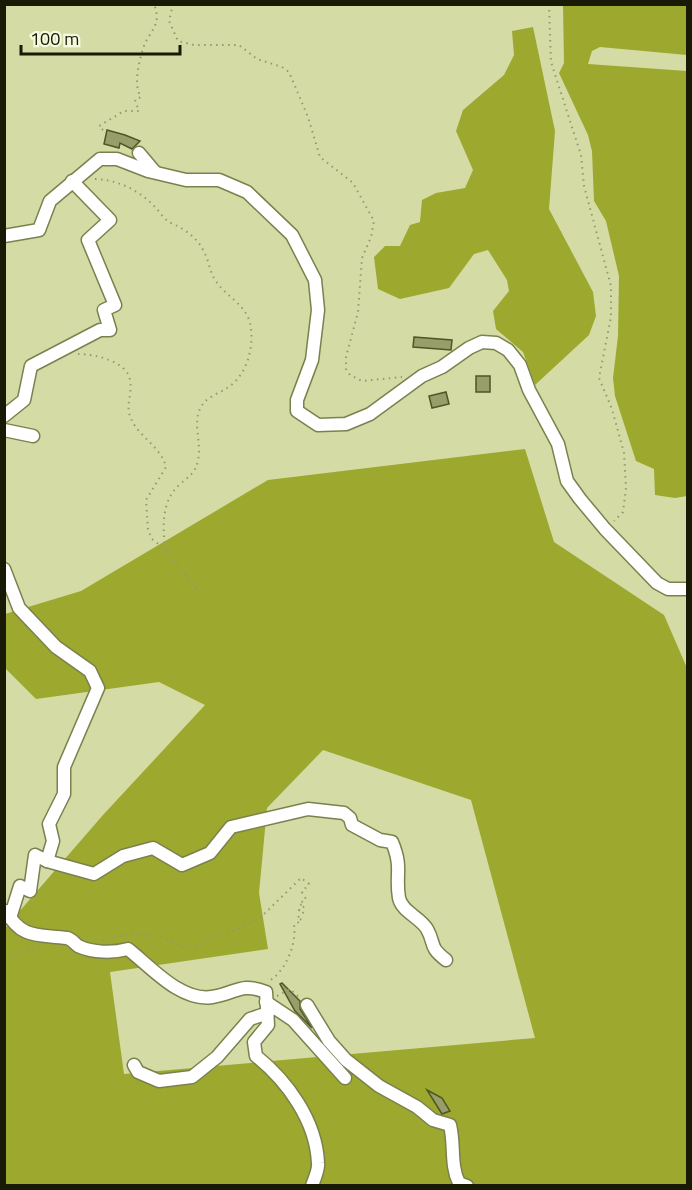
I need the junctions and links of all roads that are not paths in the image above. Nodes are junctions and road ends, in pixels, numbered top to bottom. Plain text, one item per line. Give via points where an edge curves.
1 (139, 153) dead end
2 (156, 173) junction
3 (72, 181) junction
4 (4, 236) edge
5 (4, 416) edge
6 (4, 430) edge
7 (33, 436) dead end
8 (4, 569) edge
9 (687, 589) edge
10 (47, 861) junction
11 (7, 913) edge
12 (446, 960) dead end
13 (267, 1002) junction
14 (308, 1005) road end
15 (134, 1065) dead end
16 (345, 1078) dead end
17 (312, 1185) edge
18 (466, 1185) edge

1 - 2 street
2 - 3 street via 117,159 100,159
2 - 9 street via 186,180 219,180 247,192 292,236 315,280 318,310 312,360 297,400 297,411 304,418 318,425 346,424 370,414 422,376 482,342 496,343 520,364 529,390 558,444 567,481 605,530 657,583 668,589
3 - 4 street via 50,201 39,230
3 - 5 street via 110,220 88,240 115,305 104,310 110,330 100,330 31,366 24,400
6 - 7 street
8 - 10 street via 19,608 56,647 90,671 98,688 64,767 64,794 50,824 52,841
10 - 11 street via 35,855 30,891 20,886
10 - 12 street via 94,874 123,856 153,848 182,865 210,853 231,827 308,809 344,813 352,825 392,842 400,864 402,906 426,929 432,949
11 - 13 street via 21,931 69,938 80,947 108,954 128,949 181,991 210,997 250,986
13 - 15 street via 217,1057 192,1077 159,1081 138,1072
13 - 16 street via 293,1020
13 - 17 street via 268,1025 254,1042 256,1056 298,1101 319,1164
14 - 18 street via 329,1041 346,1060 433,1120 450,1125 453,1171 459,1183

